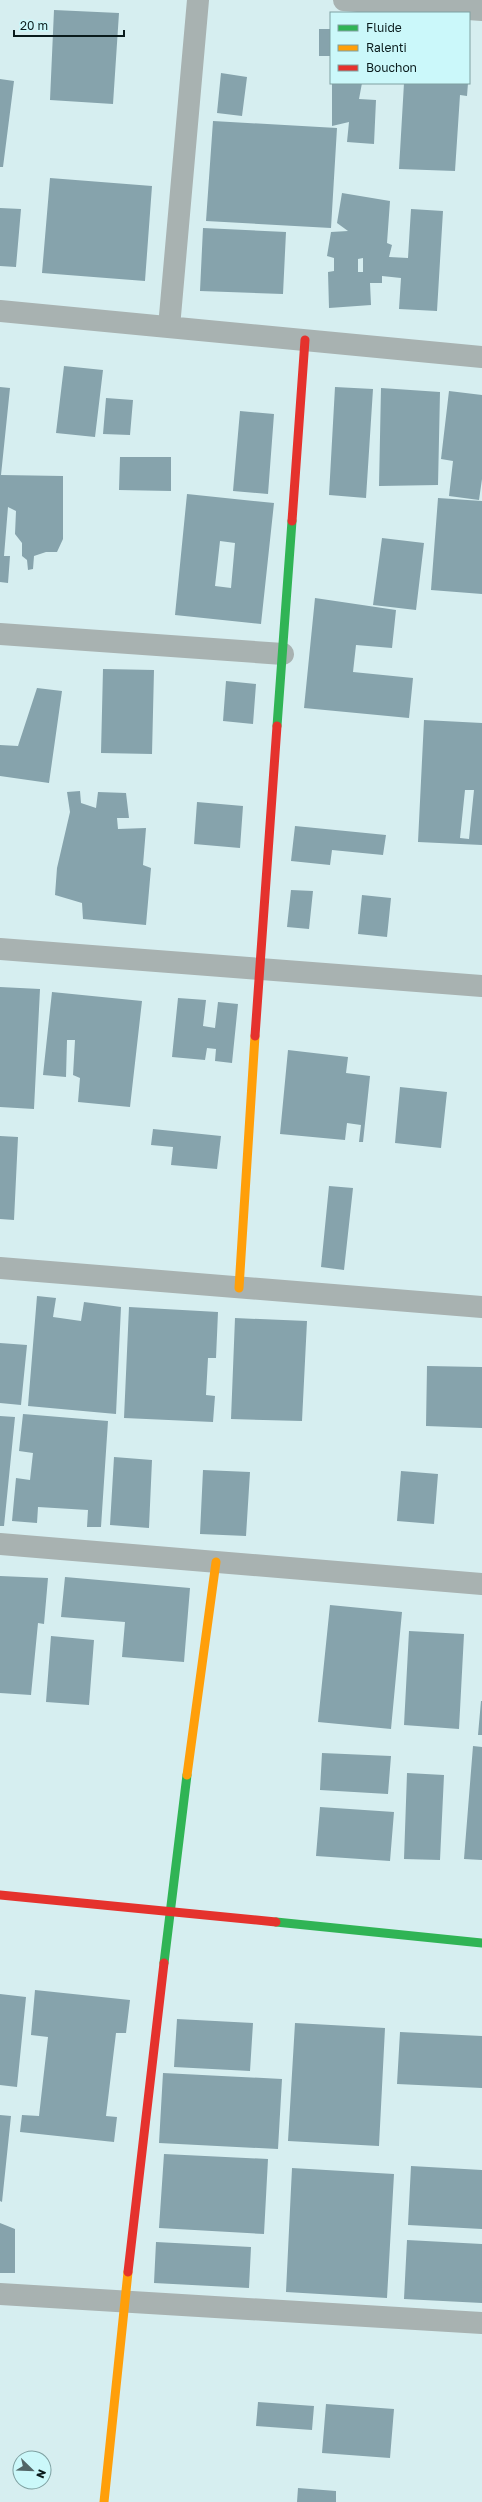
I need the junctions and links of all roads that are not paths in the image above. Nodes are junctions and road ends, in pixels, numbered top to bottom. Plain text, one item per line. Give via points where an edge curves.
1 (198, 0) edge
2 (344, 0) edge
3 (482, 10) edge
4 (0, 311) edge
5 (169, 327) junction
6 (305, 340) junction
7 (482, 357) edge
8 (0, 634) edge
9 (283, 654) junction
10 (0, 949) edge
11 (259, 969) junction
12 (482, 986) edge
13 (0, 1268) edge
14 (239, 1288) junction
15 (482, 1307) edge
16 (0, 1544) edge
17 (216, 1562) junction
18 (482, 1584) edge
19 (0, 1895) edge
20 (168, 1913) junction
21 (482, 1943) edge
22 (0, 2294) edge
23 (123, 2303) junction
24 (482, 2323) edge
25 (104, 2502) edge

1 - 5 street
2 - 3 street
4 - 5 street
5 - 6 street
6 - 7 street
6 - 9 street
8 - 9 street
9 - 11 street
10 - 11 street
11 - 12 street
11 - 14 street
13 - 14 street
14 - 15 street
16 - 17 street
17 - 18 street
17 - 20 street
19 - 20 street
20 - 21 street
20 - 23 street
22 - 23 street
23 - 24 street
23 - 25 street

